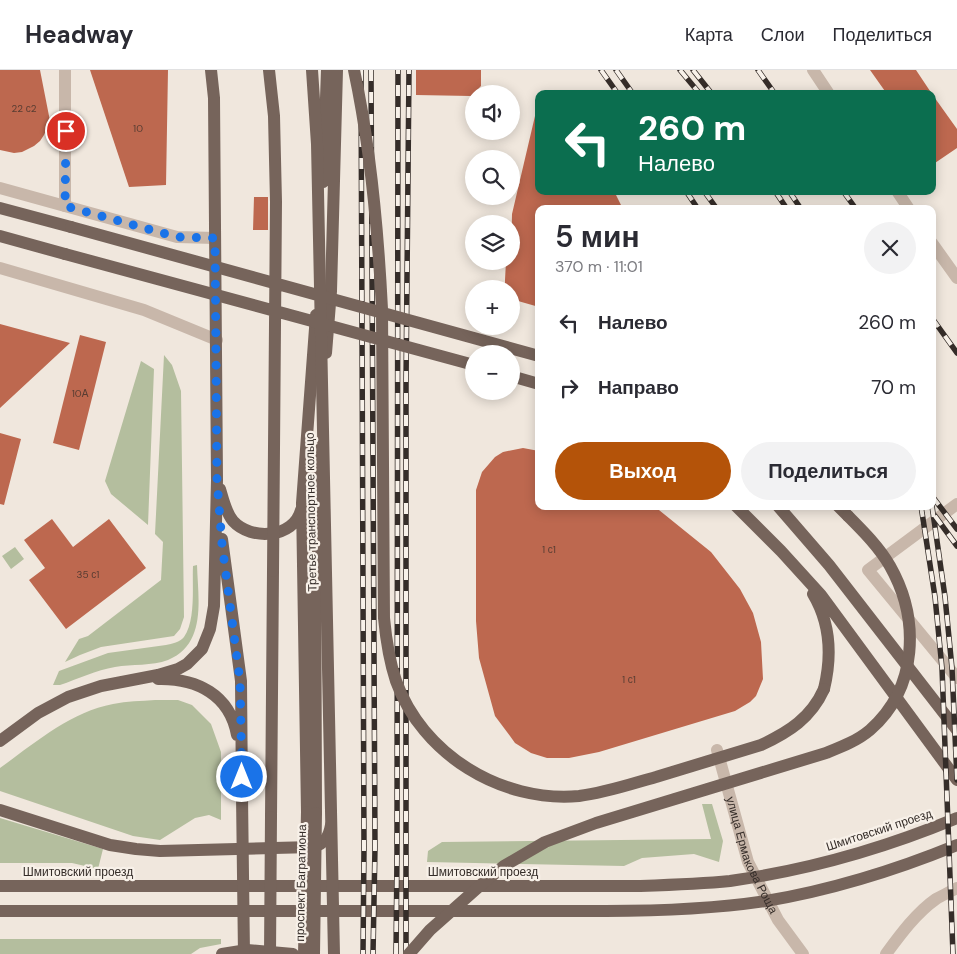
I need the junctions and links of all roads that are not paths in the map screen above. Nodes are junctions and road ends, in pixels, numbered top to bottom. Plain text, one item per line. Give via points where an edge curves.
1 (65, 70) edge
2 (269, 70) edge
3 (312, 70) edge
4 (326, 70) edge
5 (337, 70) edge
6 (354, 70) edge
7 (813, 70) edge
8 (213, 73) edge
9 (826, 90) edge
10 (332, 91) junction
11 (0, 188) edge
12 (65, 206) junction
13 (0, 208) edge
14 (0, 236) edge
15 (215, 238) junction
16 (936, 249) edge
17 (0, 268) edge
18 (957, 278) edge
19 (217, 340) junction
20 (535, 355) edge
21 (326, 357) junction
22 (465, 363) edge
23 (520, 379) edge
24 (535, 383) edge
25 (217, 480) junction
26 (302, 503) junction
27 (957, 504) edge
28 (740, 510) edge
29 (782, 510) edge
30 (842, 510) edge
31 (796, 567) junction
32 (957, 678) edge
33 (128, 681) junction
34 (957, 730) edge
35 (0, 741) edge
36 (716, 750) dead end
37 (957, 780) edge
38 (242, 796) junction
39 (0, 810) edge
40 (311, 813) junction
41 (957, 818) edge
42 (957, 845) edge
43 (755, 876) junction
44 (0, 886) edge
45 (957, 888) edge
46 (767, 900) junction
47 (0, 911) edge
48 (243, 934) junction
49 (222, 954) edge
50 (238, 954) edge
51 (244, 954) edge
52 (270, 954) edge
53 (293, 954) edge
54 (304, 954) edge
55 (314, 954) edge
56 (334, 954) edge
57 (409, 954) edge
58 (803, 954) edge
59 (886, 954) edge

1 - 12 street
2 - 52 main road, bridge via 274,116 276,202
3 - 56 main road, Третье транспортное кольцо, bridge via 318,172
4 - 10 main road
5 - 10 main road
6 - 31 main road, bridge via 376,202 380,259 382,590 387,642 392,668 404,698 425,731 461,765 484,778 531,793 554,796 577,796 618,788 761,745 805,718 824,689 828,669 827,628 816,600
7 - 9 street
8 - 15 main road
10 - 21 main road via 331,291
10 - 26 main road via 324,160
11 - 12 street
12 - 15 street via 177,237
13 - 20 main road, bridge
14 - 22 main road, bridge
15 - 19 main road
16 - 18 street
17 - 19 street via 144,310
19 - 25 main road
21 - 39 main road via 334,783 332,819 327,838 313,848 147,850 110,845
21 - 40 main road via 315,504
23 - 24 main road
25 - 26 main road via 233,521 255,532 281,532 292,526 299,517
25 - 33 main road via 214,606 207,638 194,658 178,669
25 - 38 main road via 240,681
26 - 40 main road
27 - 32 street via 868,570
28 - 31 main road
29 - 34 main road via 842,580
30 - 57 main road, bridge via 874,542 890,566 907,612 909,660 904,681 882,718 850,743 826,753 596,823 545,842 504,866 483,883 430,930
31 - 37 main road via 821,595
33 - 35 main road via 68,697 38,713
33 - 38 main road via 165,679 187,682 204,689 223,703 237,733
36 - 43 street, улица Ермакова Роща via 748,862
38 - 48 main road, bridge
40 - 54 main road, bridge
40 - 55 main road, проспект Багратиона, bridge
41 - 43 main road, Шмитовский проезд via 866,851
42 - 46 main road via 849,882
43 - 44 main road, Шмитовский проезд via 729,881 639,886
43 - 46 street, улица Ермакова Роща
45 - 59 street via 918,915
46 - 47 main road via 700,908 631,911
46 - 58 street, улица Ермакова Роща
48 - 50 main road, bridge
48 - 51 main road, bridge
49 - 53 main road via 247,950

